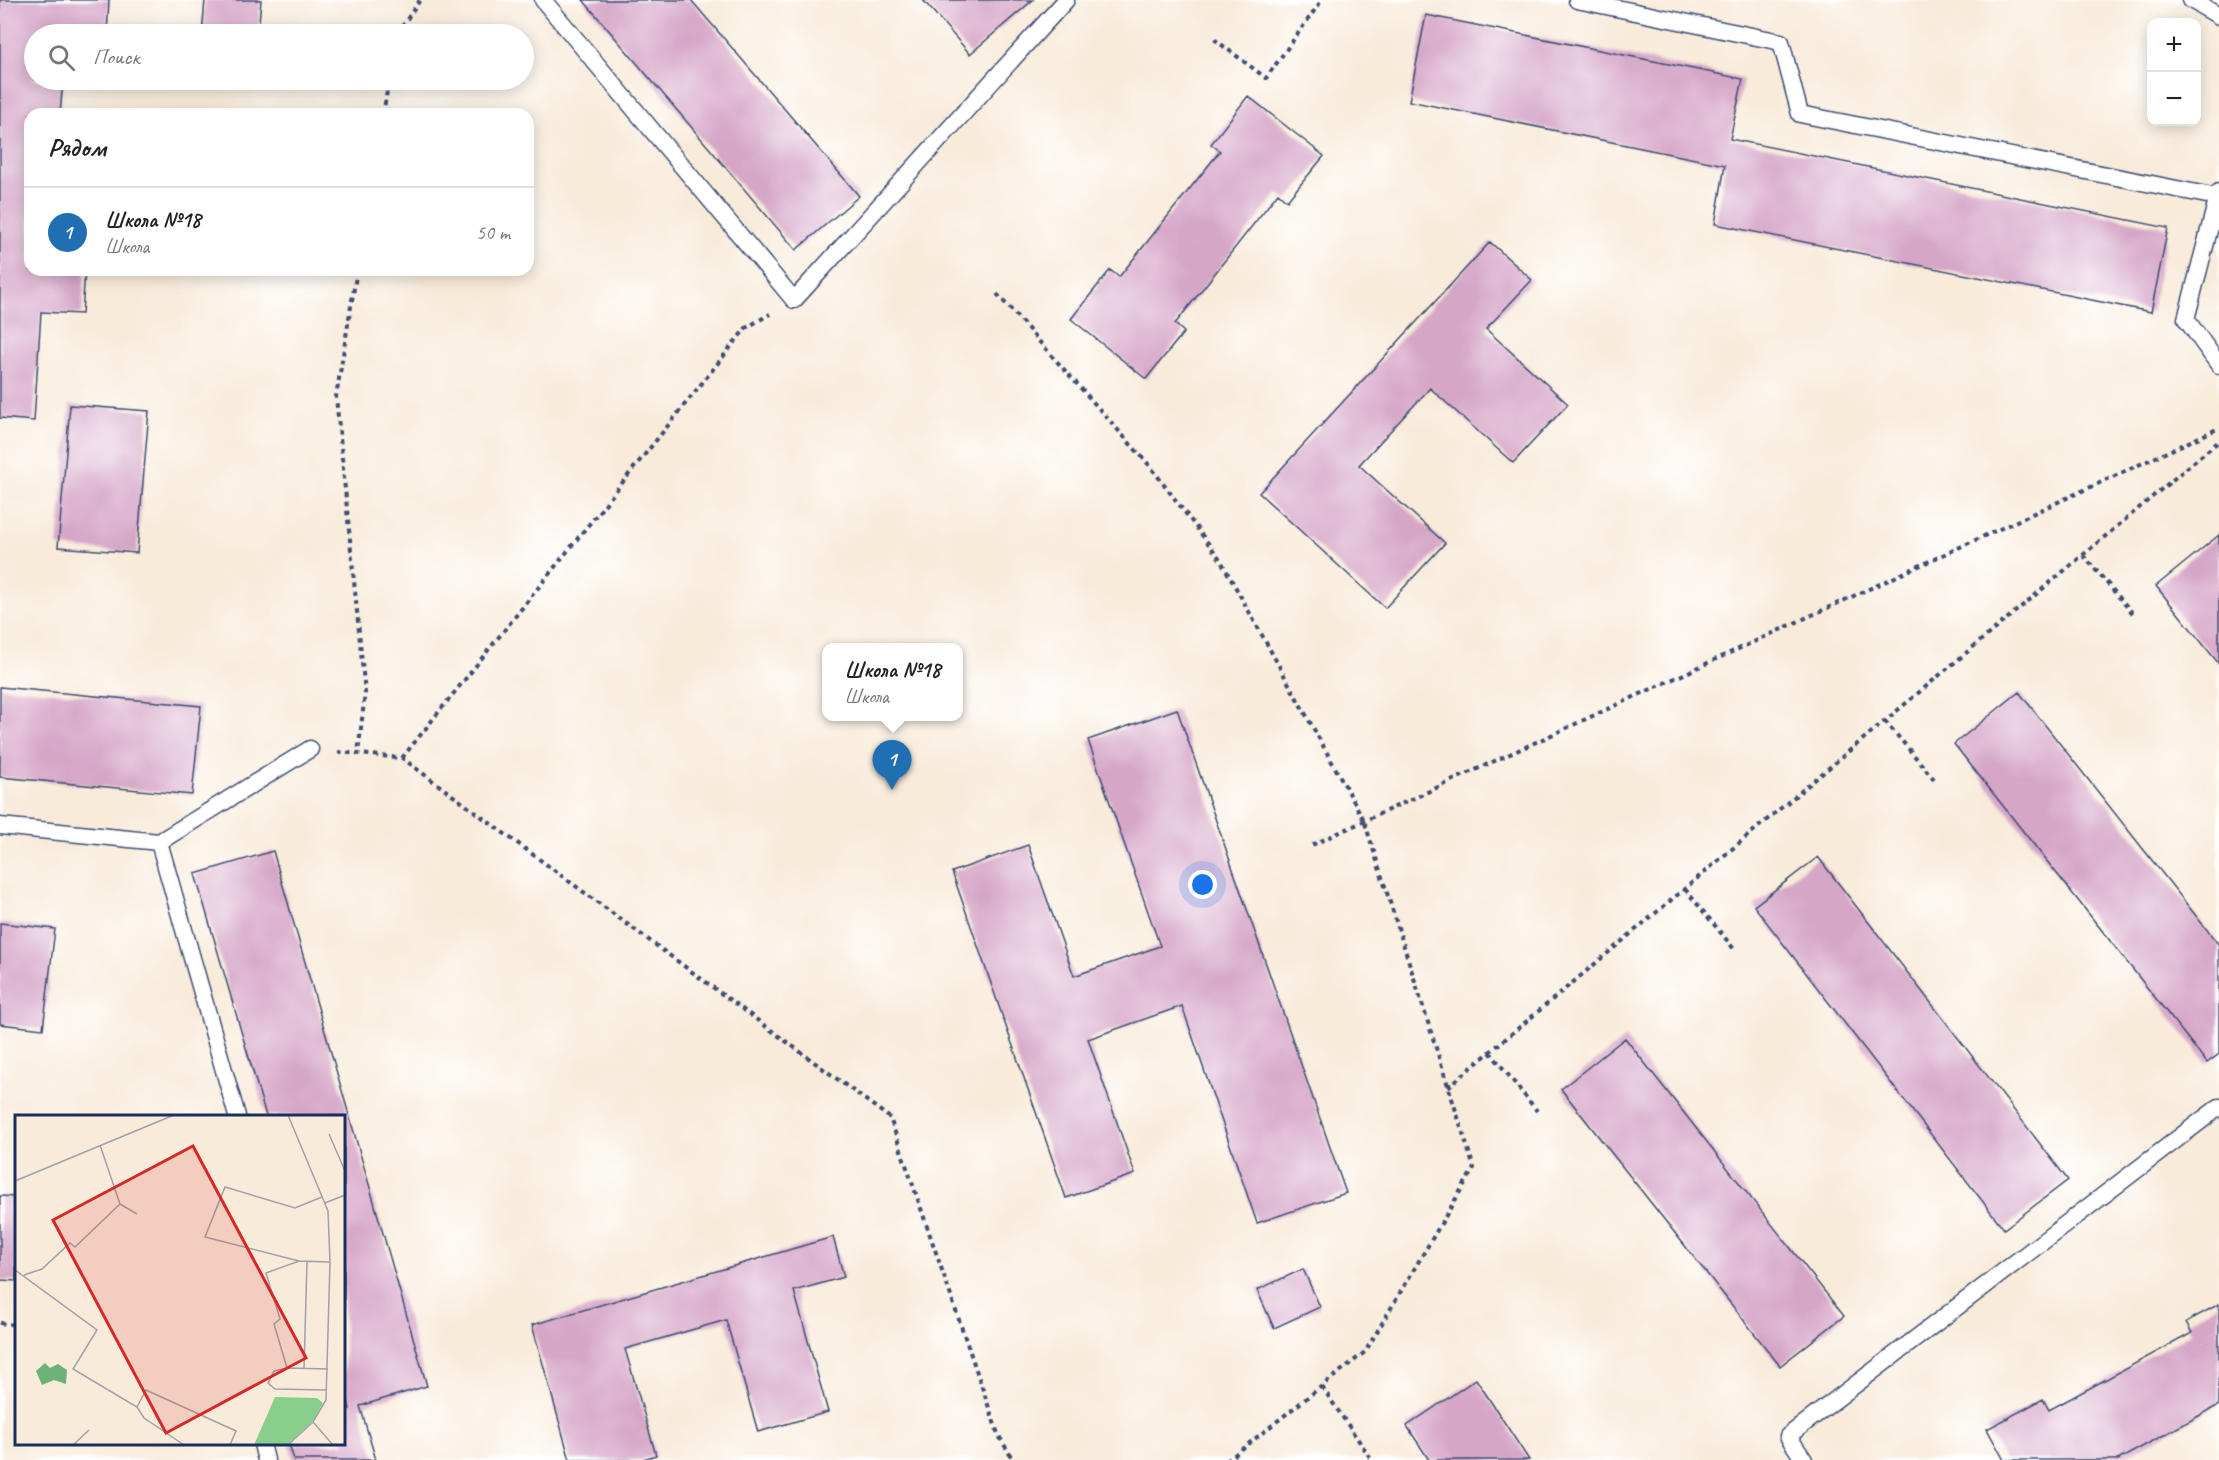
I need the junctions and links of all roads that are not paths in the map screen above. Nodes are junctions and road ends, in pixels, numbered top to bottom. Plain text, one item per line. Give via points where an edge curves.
1 (543, 0) edge
2 (1066, 0) edge
3 (1577, 0) edge
4 (2191, 0) edge
5 (2219, 16) edge
6 (2218, 194) edge
7 (2219, 365) edge
8 (310, 749) road end
9 (0, 826) edge
10 (159, 842) junction
11 (2219, 1107) edge
12 (237, 1115) edge
13 (262, 1445) edge
14 (266, 1460) edge
15 (1804, 1460) edge

1 - 2 lane via 794,300
3 - 6 lane via 1781,42 1800,114
4 - 5 lane
6 - 7 lane via 2186,319
8 - 10 lane
9 - 10 lane
10 - 12 lane
11 - 15 lane via 1788,1436
13 - 14 lane

